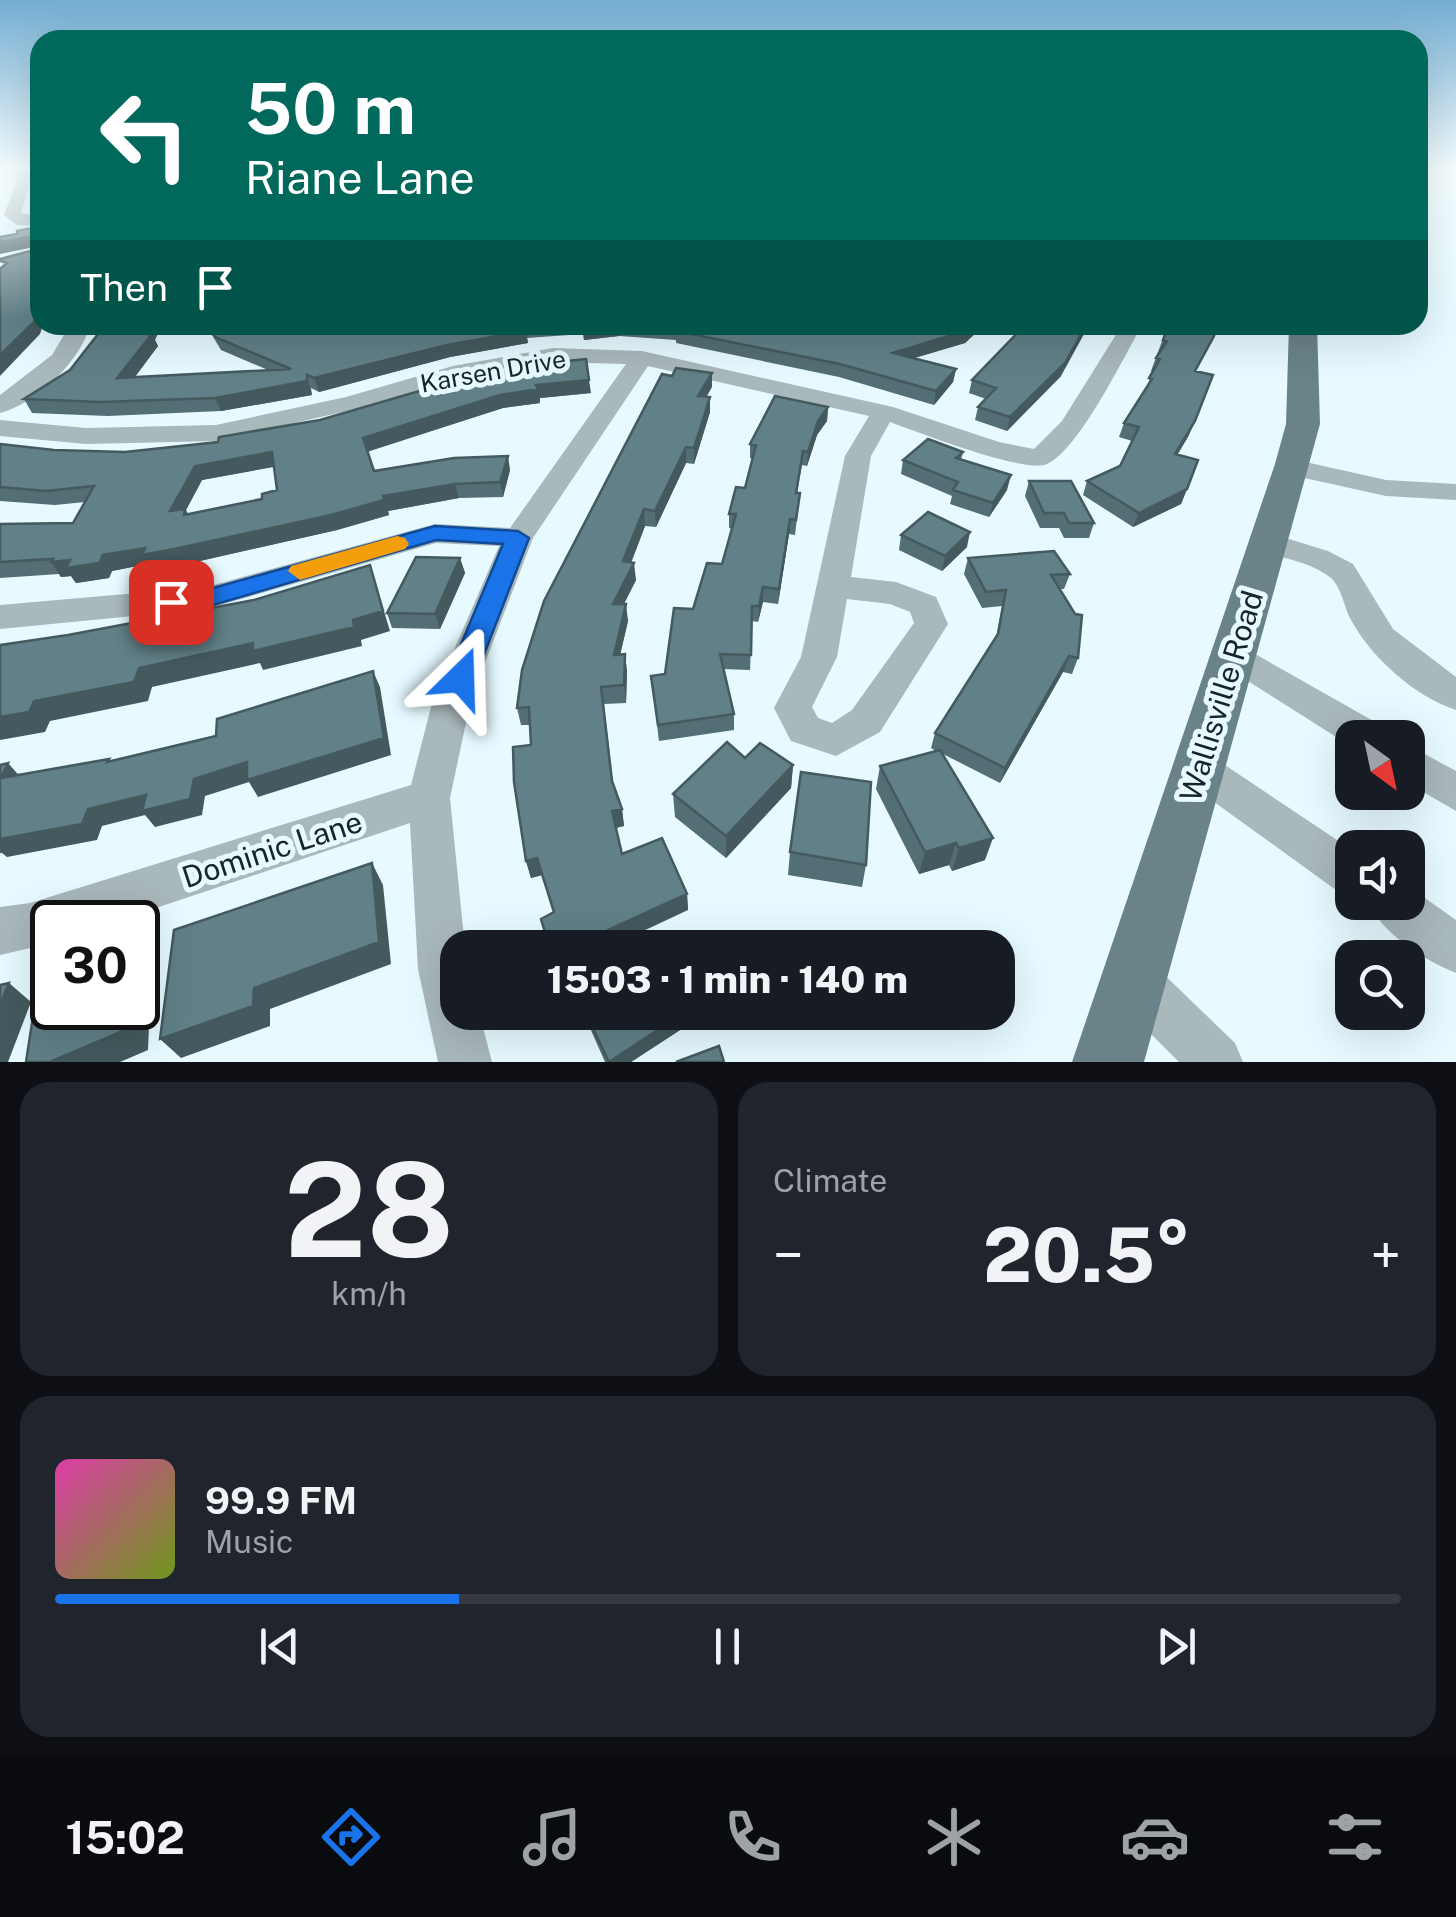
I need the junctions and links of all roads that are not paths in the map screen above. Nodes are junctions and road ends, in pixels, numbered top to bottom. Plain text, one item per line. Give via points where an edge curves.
1 (79, 335) edge
2 (1126, 335) edge
3 (1303, 335) edge
4 (642, 358) junction
5 (0, 406) edge
6 (884, 412) junction
7 (0, 428) edge
8 (1292, 467) junction
9 (1456, 492) edge
10 (518, 538) junction
11 (1269, 542) junction
12 (833, 586) junction
13 (0, 618) edge
14 (1234, 656) junction
15 (1456, 695) edge
16 (1340, 720) edge
17 (1199, 769) junction
18 (1425, 773) edge
19 (1456, 793) edge
20 (428, 798) junction
21 (1335, 863) edge
22 (1416, 920) edge
23 (0, 931) edge
24 (1456, 949) edge
25 (1133, 980) junction
26 (465, 1062) edge
27 (1108, 1062) edge
28 (1216, 1062) edge

1 - 5 street via 38,380
2 - 6 street, Karsen Drive via 1072,425 1040,458
3 - 8 main road, Wallisville Road via 1303,424
4 - 6 street, Karsen Drive
4 - 7 street, Karsen Drive via 553,355 453,373 351,404 216,433 86,436
4 - 10 street
6 - 12 street via 858,456
8 - 9 street via 1386,488
8 - 11 main road, Wallisville Road
10 - 13 street via 435,533 206,598
10 - 20 street via 452,700
11 - 14 main road, Wallisville Road
11 - 15 street via 1341,569 1384,641
12 - 12 street via 819,657 793,708 806,730 836,740 866,721 930,624 924,604 896,593
14 - 16 street
14 - 17 main road, Wallisville Road
17 - 21 street
17 - 25 main road, Wallisville Road
18 - 19 street
20 - 23 street, Dominic Lane
20 - 26 street via 444,969
22 - 24 street
25 - 27 main road, Wallisville Road
25 - 28 street

